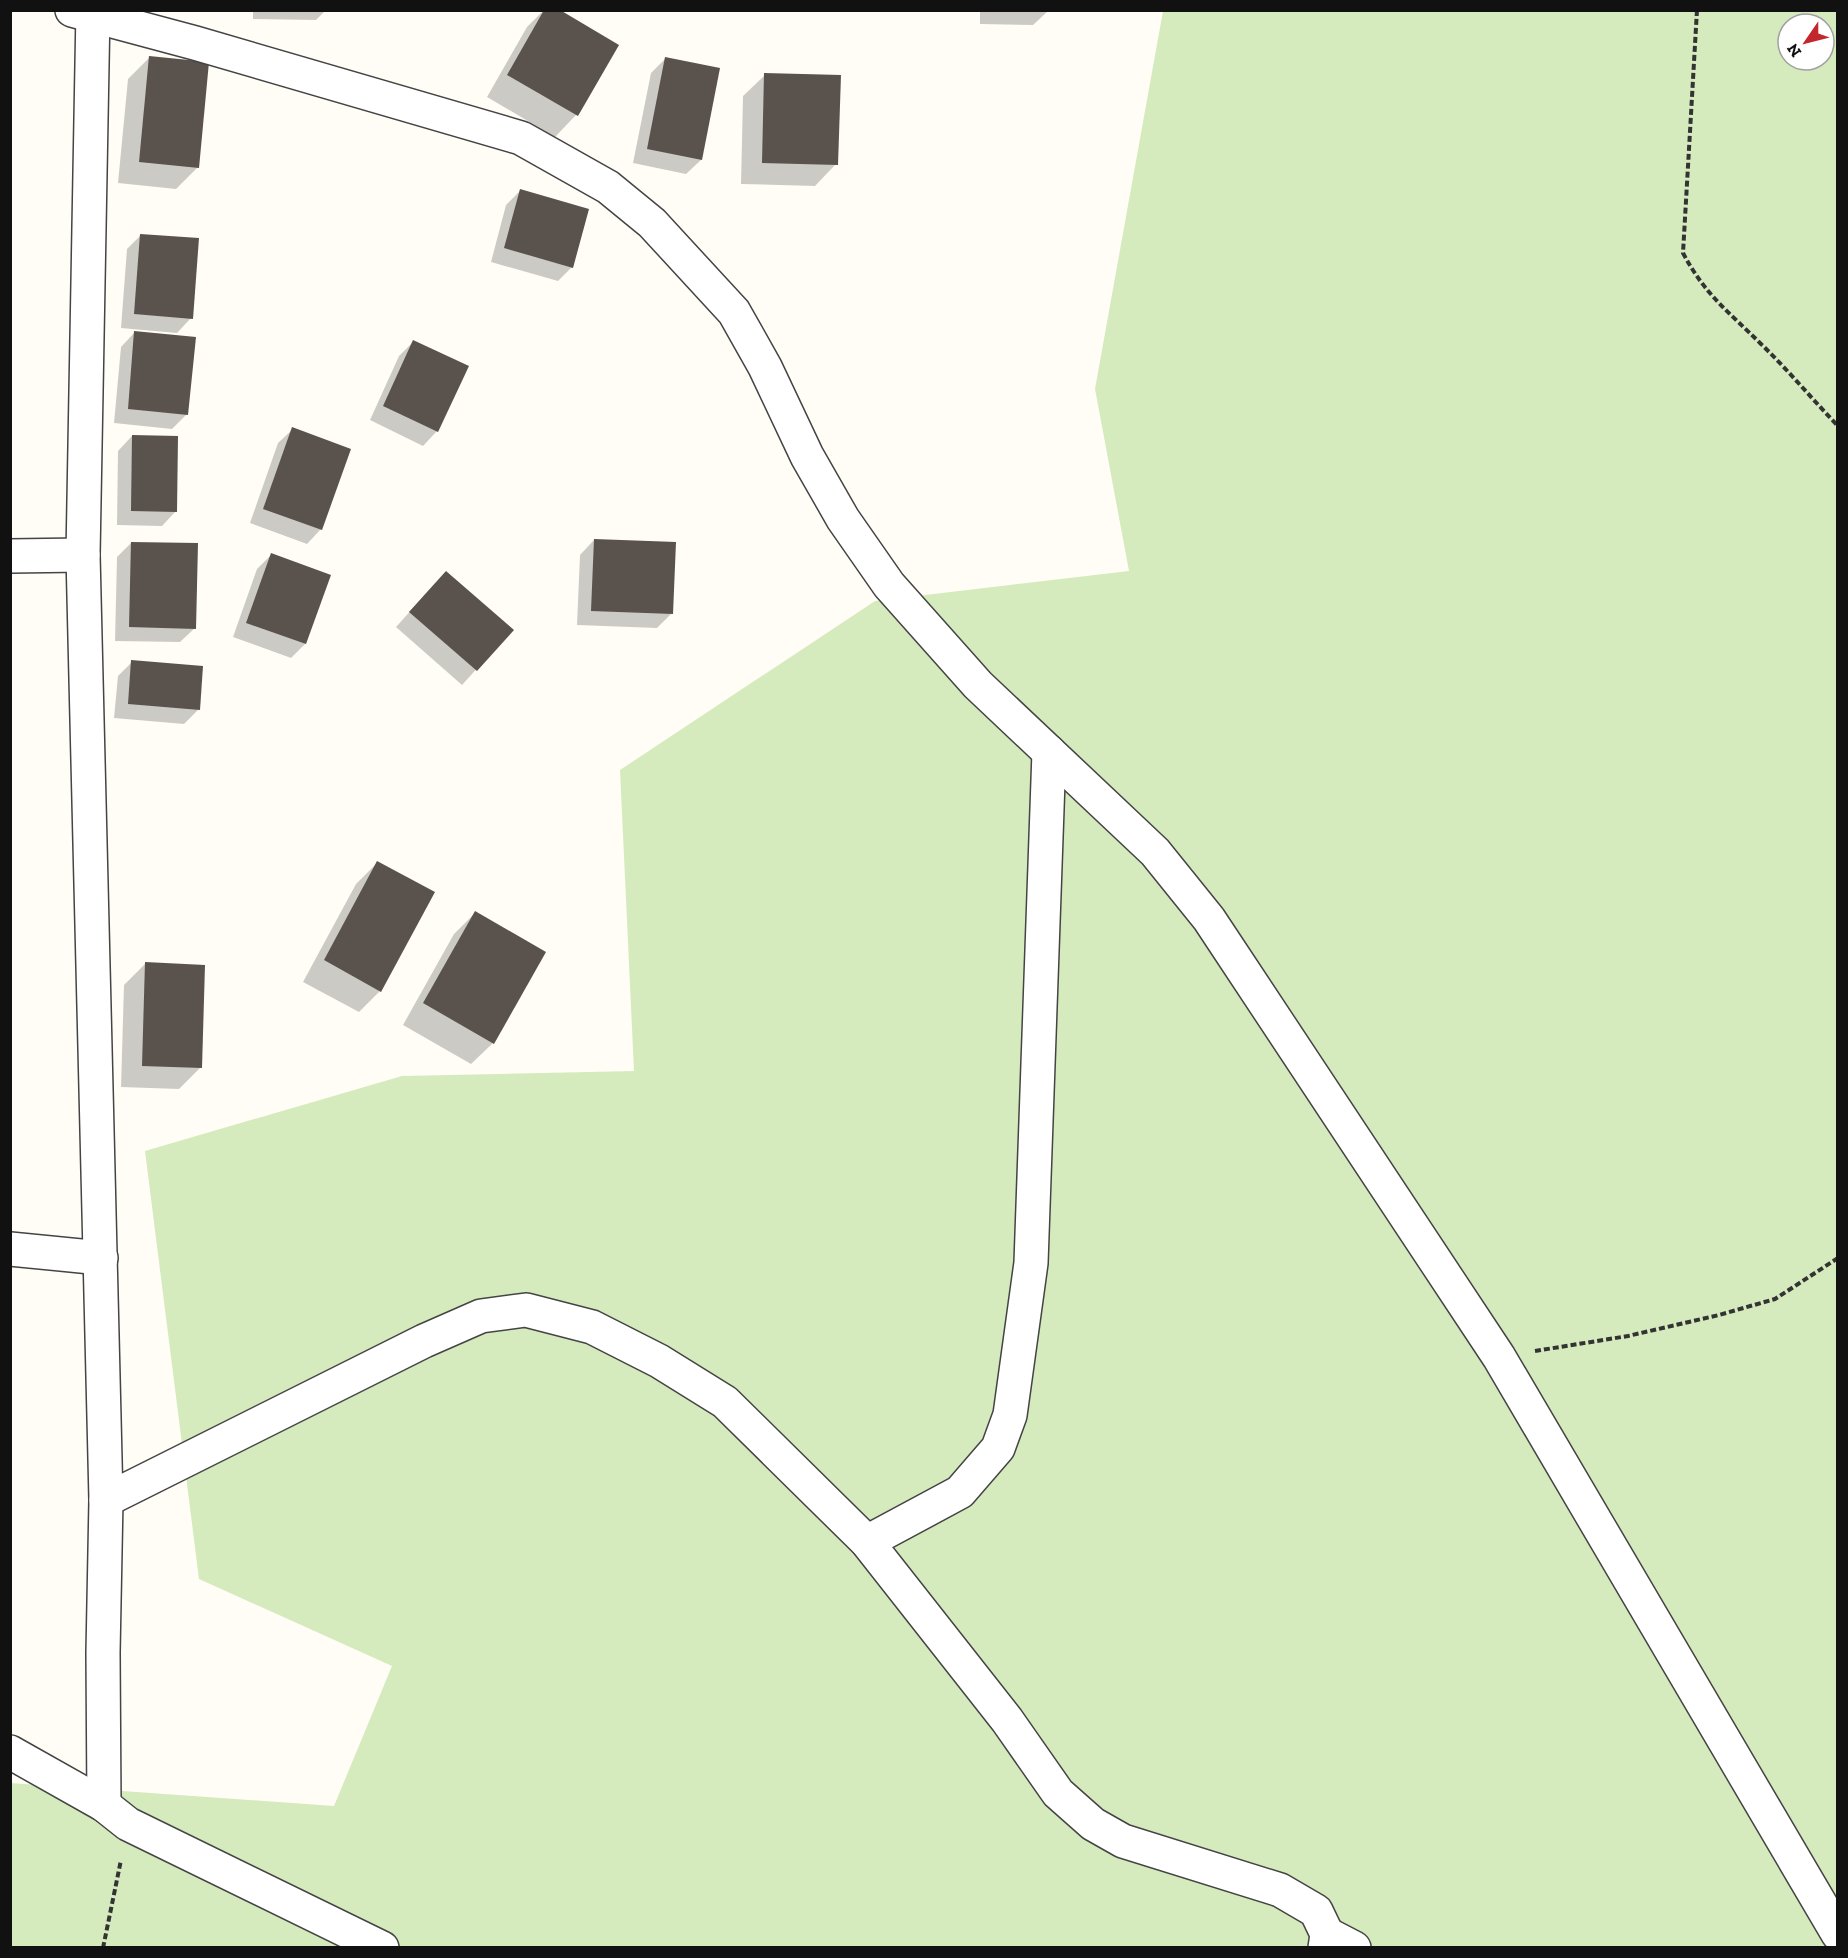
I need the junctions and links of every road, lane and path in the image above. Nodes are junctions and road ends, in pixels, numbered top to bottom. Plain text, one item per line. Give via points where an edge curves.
1 (1697, 10) edge
2 (86, 12) edge
3 (1838, 426) edge
4 (83, 555) junction
5 (10, 556) edge
6 (1049, 752) junction
7 (10, 1249) edge
8 (101, 1258) junction
9 (1838, 1258) edge
10 (1499, 1357) junction
11 (106, 1500) junction
12 (867, 1542) junction
13 (10, 1752) edge
14 (116, 1814) junction
15 (1838, 1934) edge
16 (1335, 1943) edge
17 (103, 1947) edge
18 (382, 1947) edge

1 - 3 path via 1683,253 1697,280 1722,309 1761,343
2 - 4 street
2 - 6 street via 520,138 608,188 652,223 734,312 807,456 843,519 889,585 978,685
4 - 5 street
4 - 8 street
6 - 10 street via 1155,852 1209,919
6 - 12 street via 1031,1263 1010,1415 998,1448 960,1491
7 - 8 street
8 - 11 street
9 - 10 path via 1775,1299 1628,1336
10 - 15 street
11 - 12 street via 424,1341 481,1316 526,1310 592,1327 659,1361 725,1402
11 - 14 street via 103,1653
12 - 16 street via 1007,1720 1058,1793 1093,1824 1123,1841 1280,1890 1316,1911
13 - 14 street
14 - 17 path
14 - 18 street

